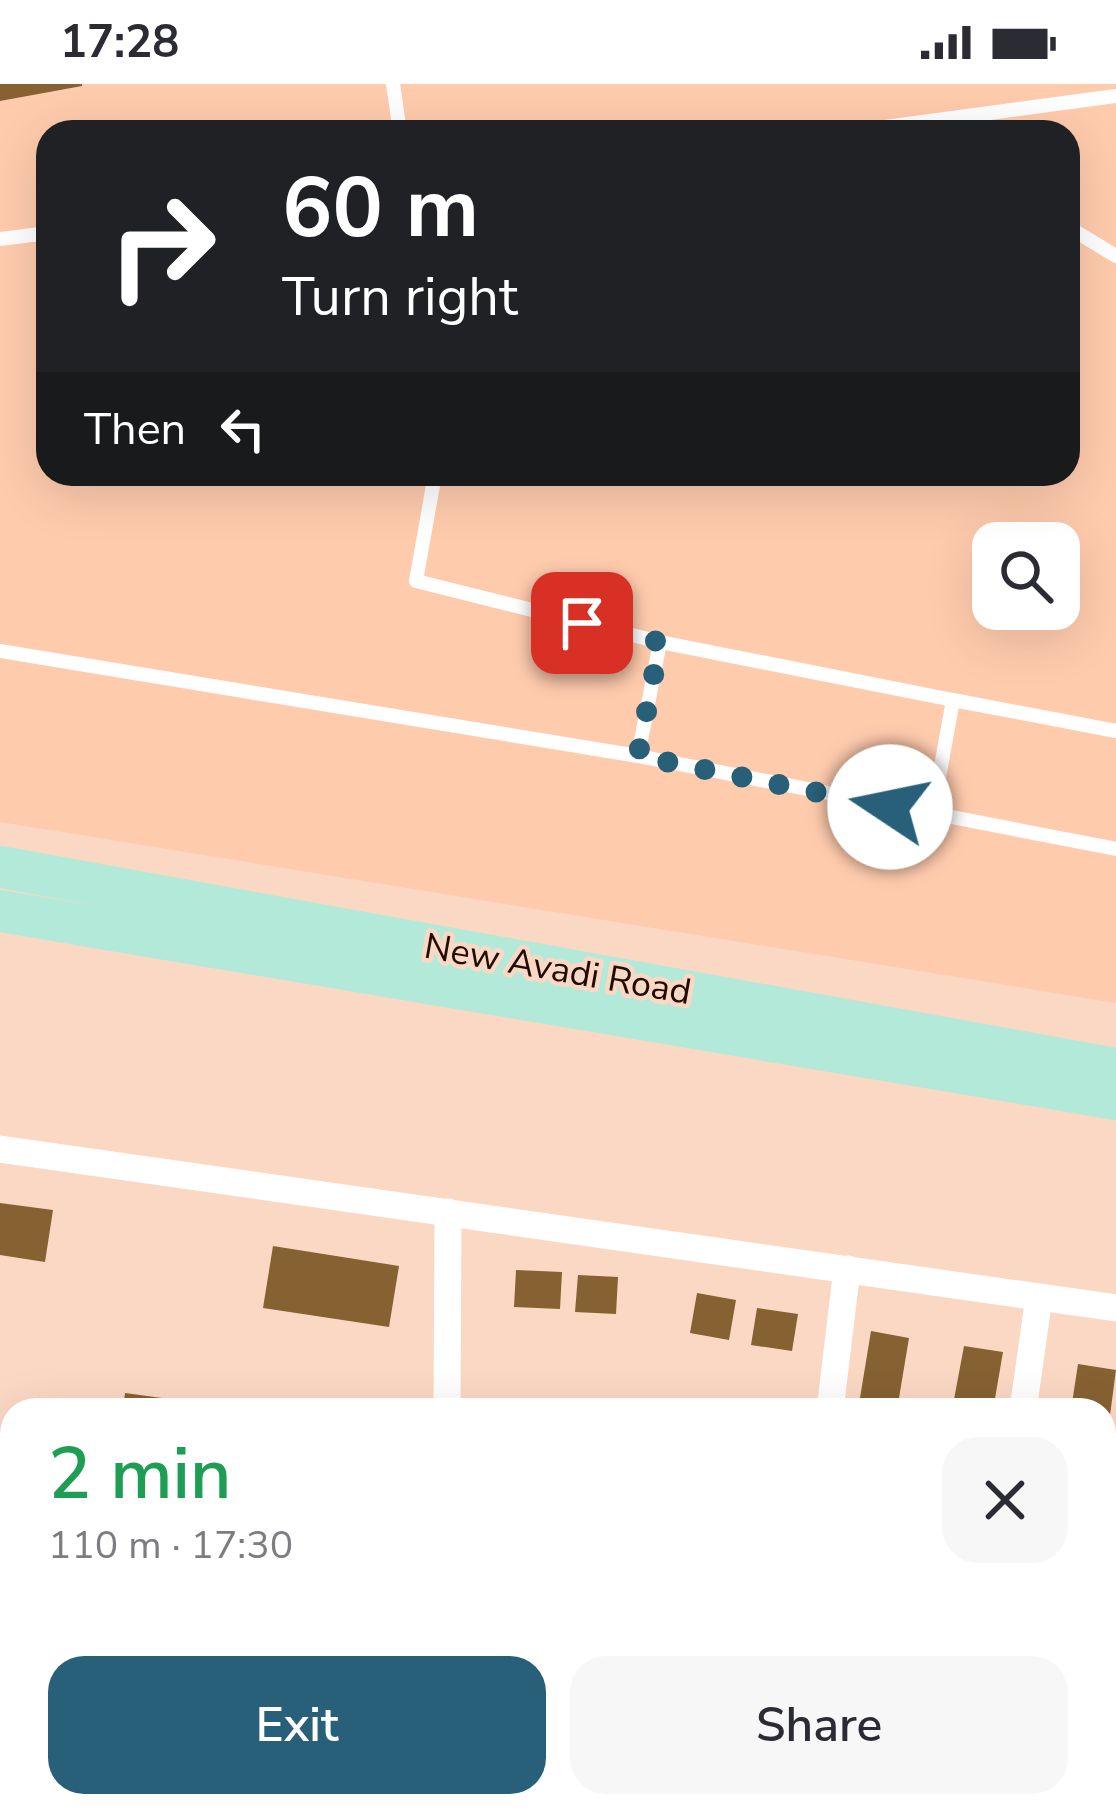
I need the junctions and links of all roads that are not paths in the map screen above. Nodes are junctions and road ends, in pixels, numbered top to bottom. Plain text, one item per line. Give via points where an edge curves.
1 (393, 84) edge
2 (1116, 96) edge
3 (970, 116) junction
4 (398, 120) edge
5 (940, 120) edge
6 (972, 120) edge
7 (36, 234) edge
8 (1080, 234) edge
9 (0, 239) edge
10 (1116, 256) edge
11 (433, 486) edge
12 (660, 642) junction
13 (0, 651) edge
14 (953, 700) junction
15 (1116, 731) edge
16 (638, 756) junction
17 (932, 816) junction
18 (1116, 849) edge
19 (0, 867) edge
20 (0, 910) edge
21 (1116, 1069) edge
22 (1116, 1099) edge
23 (0, 1149) edge
24 (448, 1213) junction
25 (848, 1269) junction
26 (1039, 1297) junction
27 (1116, 1308) edge
28 (447, 1398) edge
29 (832, 1398) edge
30 (1025, 1398) edge

1 - 4 lane
2 - 3 lane
3 - 5 lane
3 - 6 lane
7 - 9 lane
8 - 10 lane
11 - 12 lane via 416,581
12 - 14 lane
12 - 16 lane
13 - 16 lane
14 - 15 lane
14 - 17 lane
16 - 17 lane
17 - 18 lane
19 - 21 main road, New Avadi Road
20 - 22 main road, New Avadi Road
23 - 24 street
24 - 25 street
24 - 28 street
25 - 26 street
25 - 29 street
26 - 27 street
26 - 30 street

